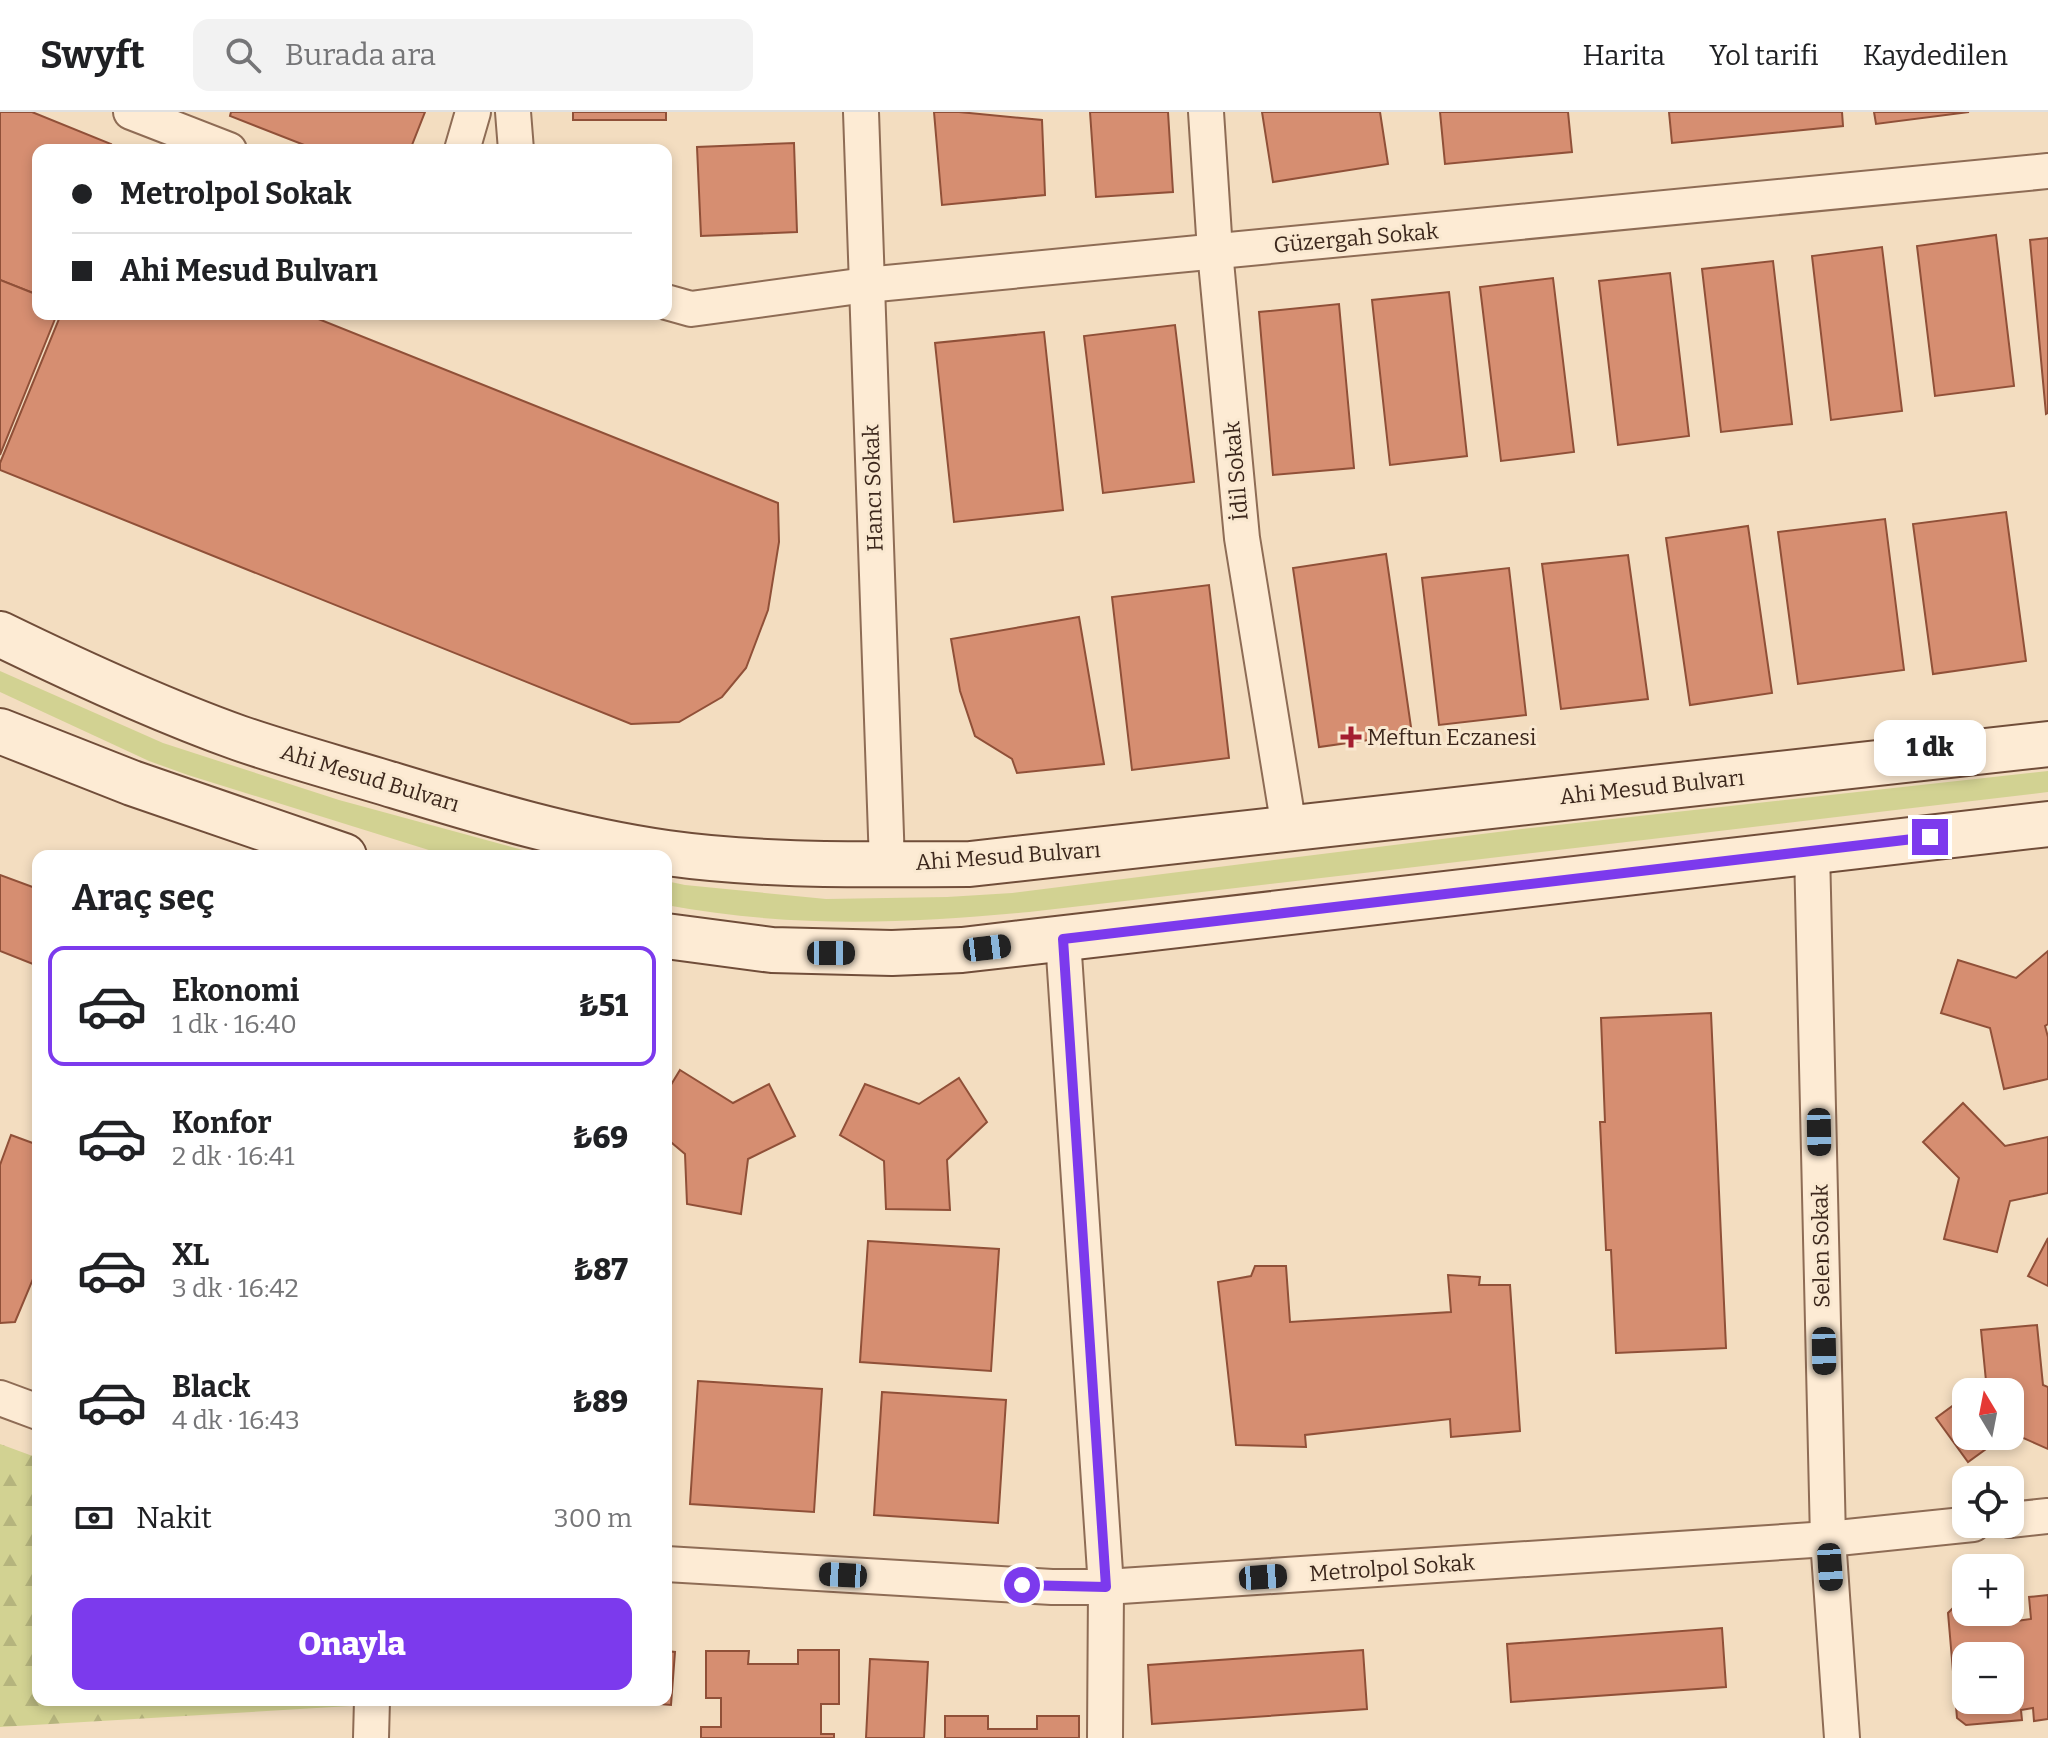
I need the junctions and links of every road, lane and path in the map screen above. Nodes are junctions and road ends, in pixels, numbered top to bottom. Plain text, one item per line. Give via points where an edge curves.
1 (131, 112) edge
2 (473, 112) edge
3 (513, 112) edge
4 (861, 112) edge
5 (1206, 112) edge
6 (214, 144) edge
7 (464, 144) edge
8 (516, 144) edge
9 (2048, 171) edge
10 (1215, 251) junction
11 (866, 285) junction
12 (672, 304) edge
13 (0, 634) edge
14 (0, 731) edge
15 (2048, 744) edge
16 (2048, 824) edge
17 (1289, 828) junction
18 (327, 850) edge
19 (651, 850) edge
20 (1812, 850) junction
21 (672, 853) edge
22 (887, 864) junction
23 (672, 937) edge
24 (1063, 939) junction
25 (0, 1398) edge
26 (32, 1410) edge
27 (2048, 1516) edge
28 (2024, 1519) edge
29 (1952, 1526) edge
30 (1828, 1539) junction
31 (672, 1564) edge
32 (1106, 1587) junction
33 (372, 1706) edge
34 (371, 1738) edge
35 (1105, 1738) edge
36 (1842, 1738) edge

1 - 6 street
2 - 7 street
3 - 8 street
4 - 11 street, Hancı Sokak
5 - 10 street, İdil Sokak
9 - 10 street, Güzergah Sokak
10 - 11 street, Güzergah Sokak
10 - 17 street, İdil Sokak via 1242,538
11 - 12 street, Güzergah Sokak via 691,309
11 - 22 street, Hancı Sokak
13 - 19 main road, Ahi Mesud Bulvarı via 240,738 482,813
14 - 18 main road
15 - 17 main road, Ahi Mesud Bulvarı
16 - 20 main road
17 - 22 main road, Ahi Mesud Bulvarı via 970,864
20 - 24 main road
20 - 30 street, Selen Sokak
21 - 22 main road, Ahi Mesud Bulvarı
23 - 24 main road via 846,953 962,950
24 - 32 street
25 - 26 street
27 - 28 street
29 - 30 street, Metrolpol Sokak
30 - 32 street, Metrolpol Sokak
30 - 36 street, Selen Sokak
31 - 32 street, Metrolpol Sokak
32 - 35 street
33 - 34 street

